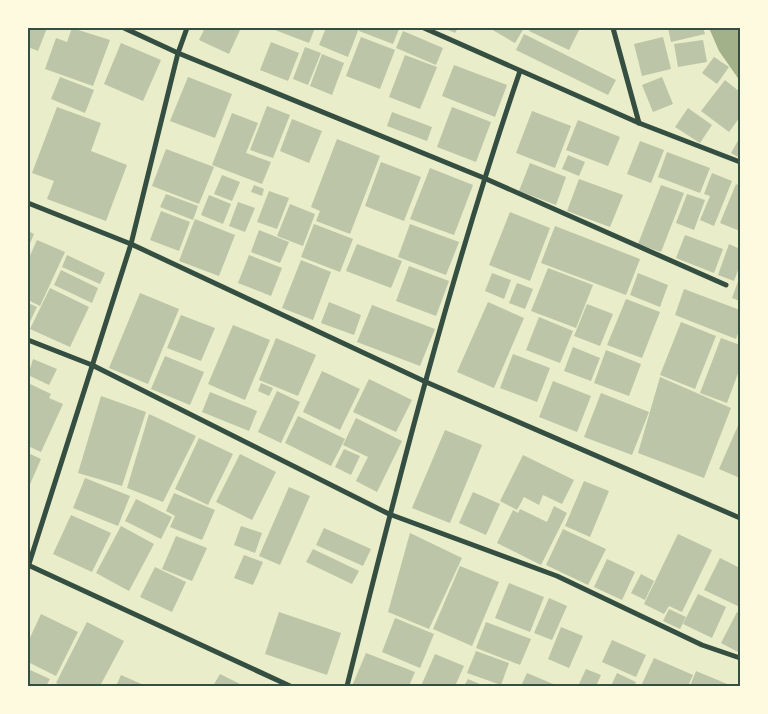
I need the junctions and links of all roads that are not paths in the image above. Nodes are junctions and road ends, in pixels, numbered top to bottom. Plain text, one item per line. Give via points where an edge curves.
1 (124, 28) edge
2 (187, 28) edge
3 (424, 28) edge
4 (613, 28) edge
5 (178, 52) junction
6 (520, 71) junction
7 (639, 123) junction
8 (740, 162) edge
9 (484, 178) junction
10 (28, 203) edge
11 (131, 244) junction
12 (726, 285) dead end
13 (28, 340) edge
14 (92, 365) junction
15 (426, 382) junction
16 (389, 514) junction
17 (740, 518) edge
18 (28, 565) edge
19 (740, 658) edge
20 (290, 686) edge
21 (347, 686) edge

1 - 5 street
2 - 5 street
3 - 6 street
4 - 7 street
5 - 9 street
5 - 11 street
6 - 7 street
6 - 9 street
7 - 8 street
9 - 12 street
9 - 15 street
10 - 11 street
11 - 14 street
11 - 15 street
13 - 14 street
14 - 16 street
14 - 18 street
15 - 16 street
15 - 17 street
16 - 19 street via 557,576 702,644
16 - 21 street
18 - 20 street

